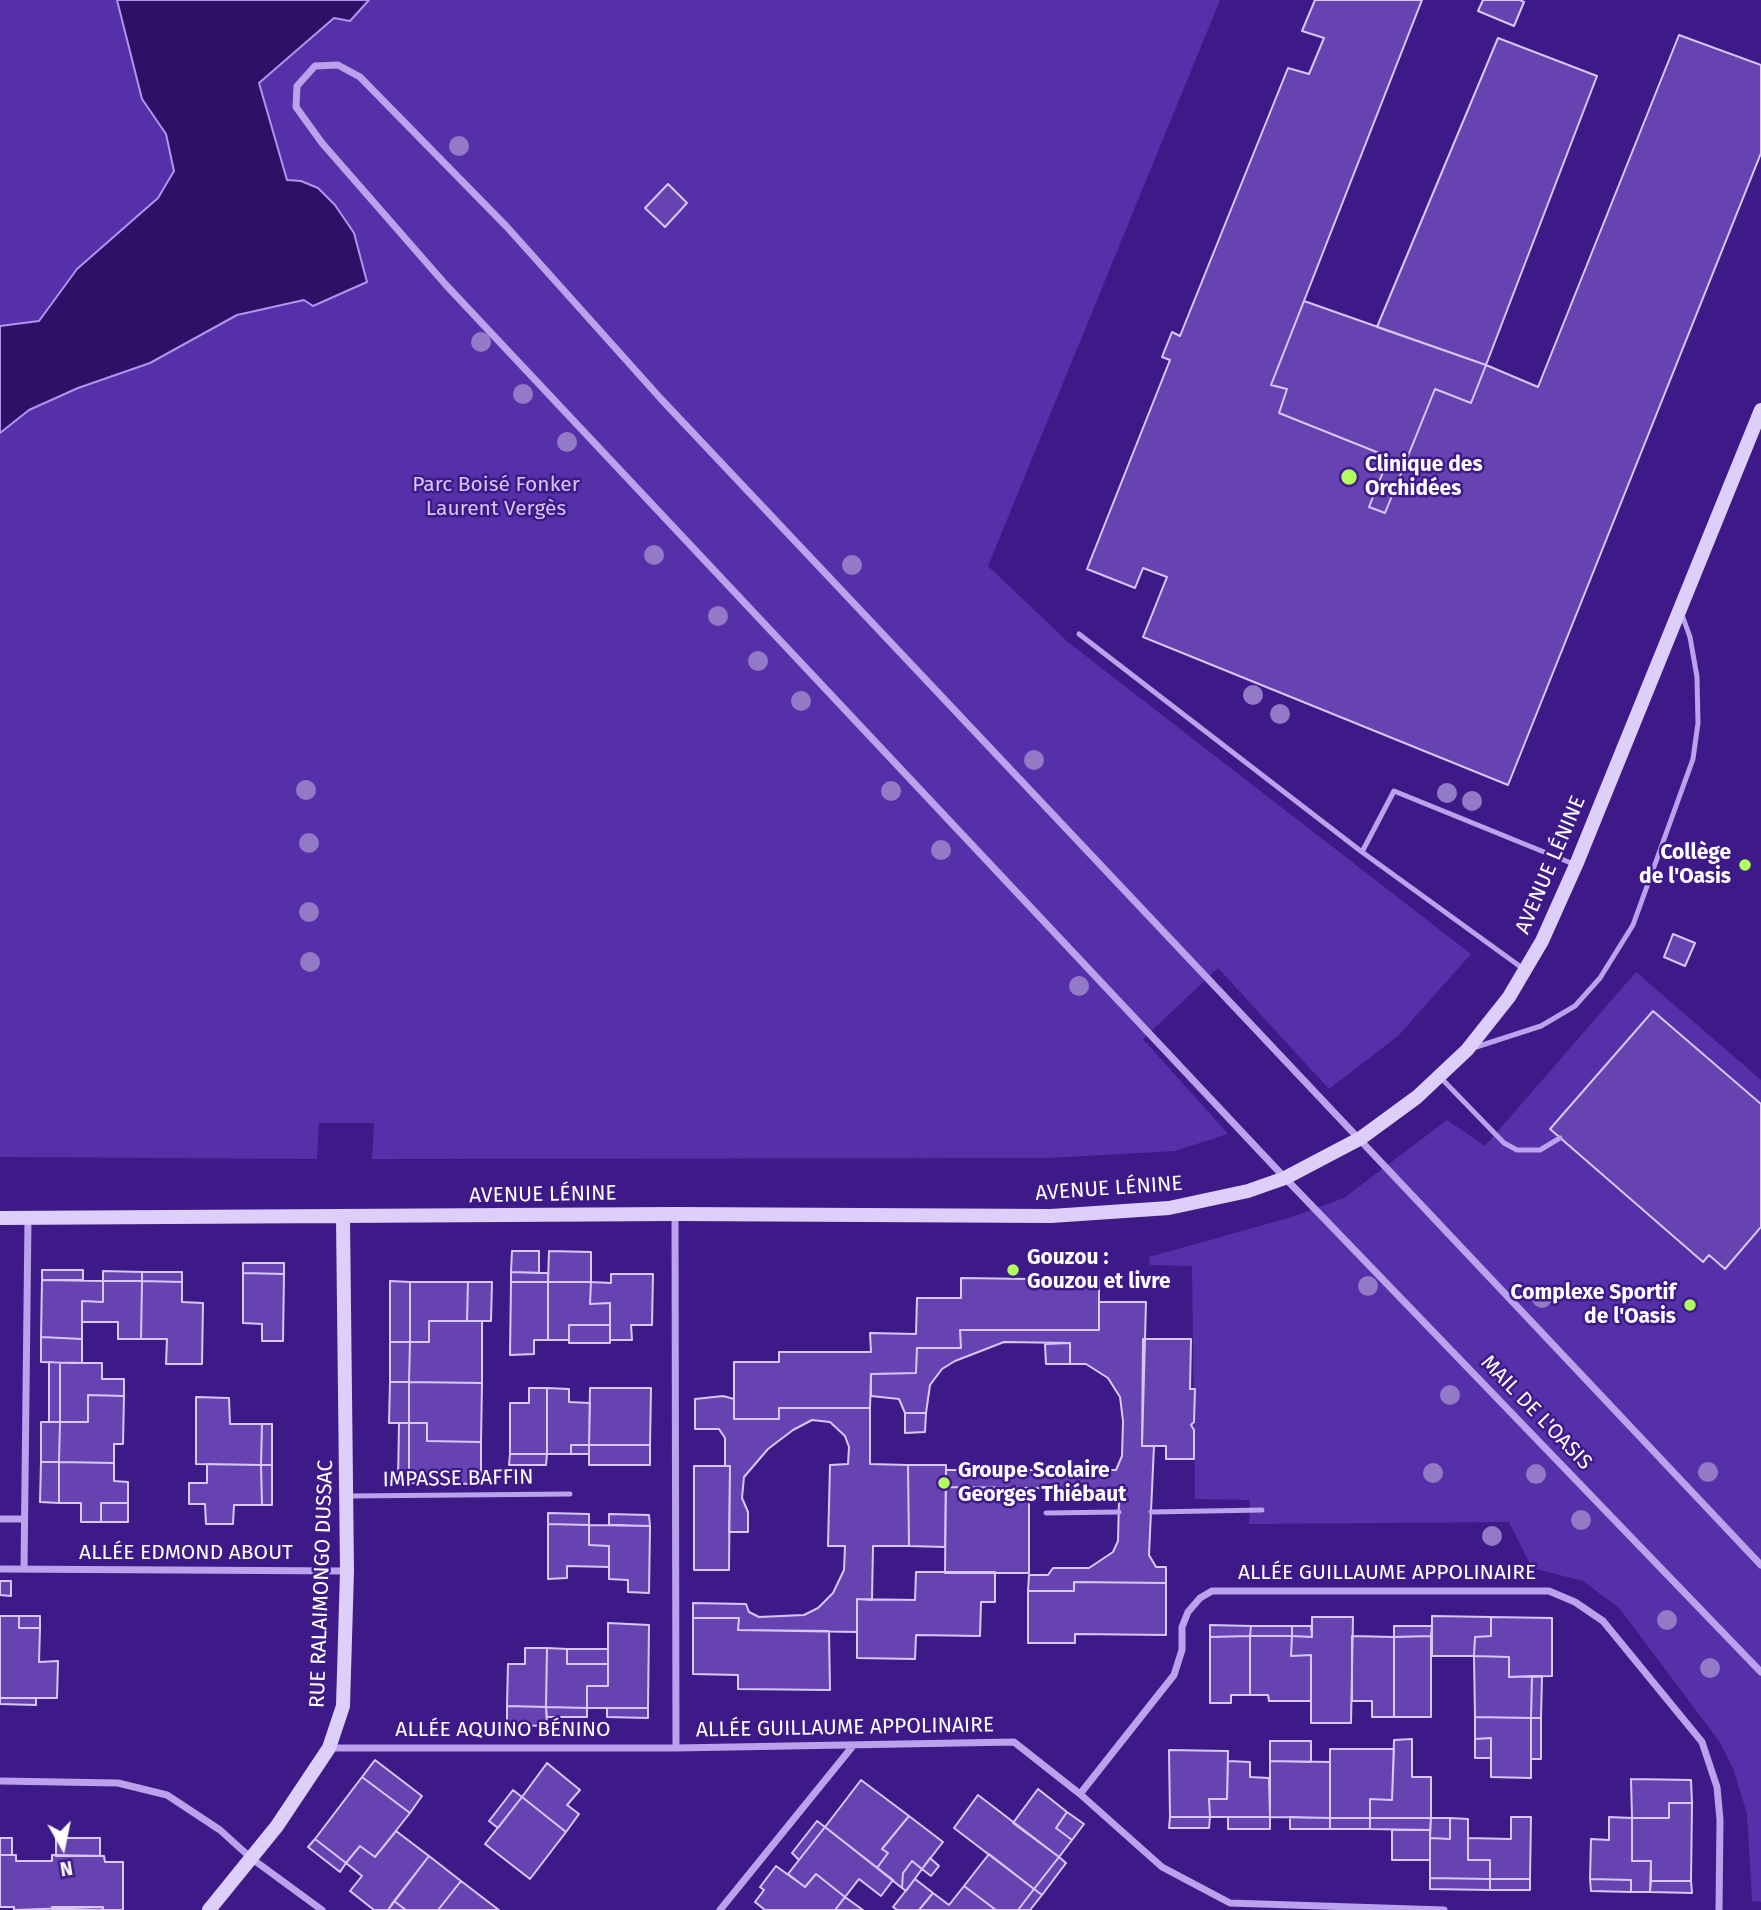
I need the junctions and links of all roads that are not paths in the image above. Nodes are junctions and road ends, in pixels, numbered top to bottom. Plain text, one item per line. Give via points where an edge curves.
1 (1761, 410) edge
2 (1679, 608) junction
3 (1079, 634) dead end
4 (1362, 852) junction
5 (1576, 865) junction
6 (1525, 970) junction
7 (1467, 1050) junction
8 (1440, 1077) junction
9 (1361, 1138) junction
10 (1560, 1138) dead end
11 (1284, 1178) junction
12 (674, 1214) junction
13 (0, 1218) edge
14 (28, 1219) junction
15 (343, 1219) junction
16 (570, 1494) dead end
17 (347, 1496) junction
18 (1262, 1510) dead end
19 (1119, 1512) dead end
20 (1151, 1512) dead end
21 (1046, 1513) dead end
22 (0, 1519) edge
23 (24, 1519) junction
24 (1761, 1565) edge
25 (0, 1569) edge
26 (23, 1569) junction
27 (348, 1572) junction
28 (1761, 1672) edge
29 (852, 1746) junction
30 (329, 1748) junction
31 (676, 1748) junction
32 (0, 1781) edge
33 (1080, 1794) junction
34 (251, 1858) junction
35 (1230, 1906) edge
36 (209, 1910) edge
37 (322, 1910) edge
38 (720, 1910) edge
39 (1444, 1910) edge
40 (1719, 1910) edge

1 - 2 street, AVENUE LÉNINE
2 - 5 street, AVENUE LÉNINE
2 - 7 lane via 1690,636 1697,677 1693,759 1633,925 1601,978 1575,1006 1541,1026
3 - 4 lane
4 - 5 lane via 1394,791
4 - 6 lane
5 - 6 street, AVENUE LÉNINE
6 - 7 street, AVENUE LÉNINE
7 - 8 street, AVENUE LÉNINE
8 - 9 street, AVENUE LÉNINE
8 - 10 lane via 1504,1143 1517,1150 1540,1150
9 - 11 street, AVENUE LÉNINE
9 - 11 street, MAIL DE L'OASIS via 662,399 507,227 360,77 338,65 315,66 297,86 296,107 428,265
9 - 24 street
11 - 12 street, AVENUE LÉNINE via 1205,1202 1135,1212 1051,1216
11 - 28 street, MAIL DE L'OASIS
12 - 15 street, AVENUE LÉNINE
12 - 31 street
13 - 14 street, AVENUE LÉNINE
14 - 15 street, AVENUE LÉNINE
14 - 23 street
15 - 17 street, RUE RALAIMONGO DUSSAC
16 - 17 lane, IMPASSE BAFFIN
17 - 27 street, RUE RALAIMONGO DUSSAC
18 - 20 lane
19 - 21 lane
22 - 23 street
23 - 26 street
25 - 26 street, ALLÉE EDMOND ABOUT
26 - 27 street, ALLÉE EDMOND ABOUT
27 - 30 street, RUE RALAIMONGO DUSSAC via 343,1706
29 - 31 street, ALLÉE GUILLAUME APPOLINAIRE
29 - 33 street, ALLÉE GUILLAUME APPOLINAIRE via 1014,1742
29 - 38 street
30 - 31 street, ALLÉE AQUINO BÉNINO
30 - 34 street, RUE RALAIMONGO DUSSAC
32 - 34 street via 143,1787 193,1811
33 - 35 street via 1162,1867
33 - 40 street, ALLÉE GUILLAUME APPOLINAIRE via 1174,1675 1188,1612 1212,1591 1549,1591 1603,1621 1702,1742 1717,1787
34 - 36 street, RUE RALAIMONGO DUSSAC
34 - 37 street
35 - 39 street

